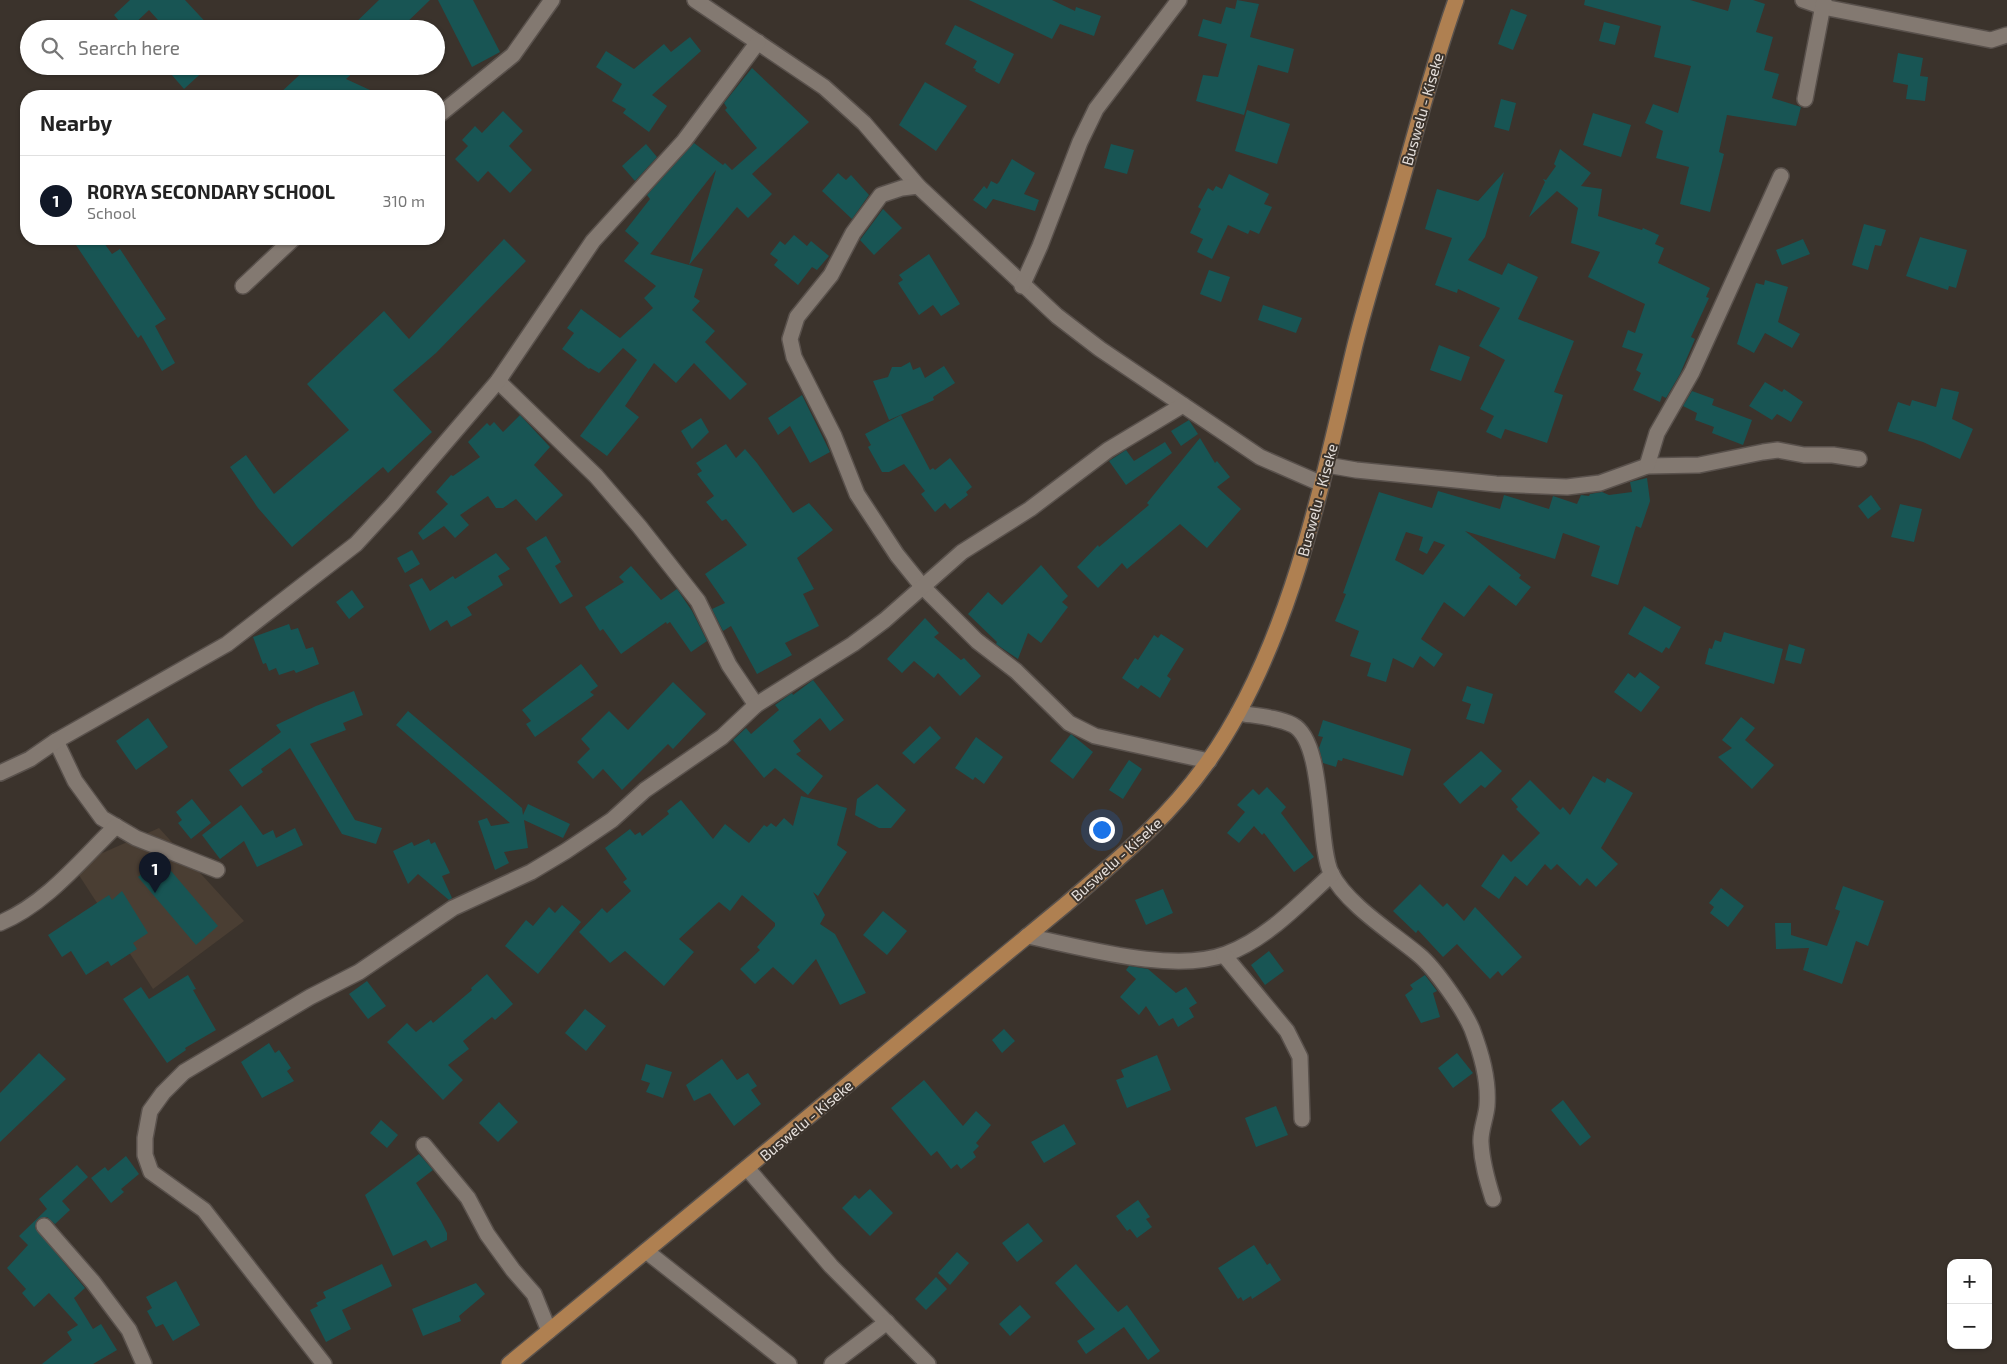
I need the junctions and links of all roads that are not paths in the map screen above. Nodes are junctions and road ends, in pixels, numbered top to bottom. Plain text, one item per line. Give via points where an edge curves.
1 (552, 0) edge
2 (695, 0) edge
3 (1178, 0) edge
4 (1456, 0) edge
5 (1803, 0) edge
6 (1823, 3) edge
7 (2007, 34) edge
8 (758, 42) junction
9 (1805, 99) dead end
10 (445, 110) edge
11 (1781, 176) dead end
12 (918, 186) junction
13 (287, 245) edge
14 (243, 286) dead end
15 (1022, 286) junction
16 (498, 381) junction
17 (1183, 405) junction
18 (1859, 459) dead end
19 (1327, 465) junction
20 (1648, 466) junction
21 (1322, 484) junction
22 (922, 586) junction
23 (756, 705) junction
24 (1238, 713) junction
25 (56, 741) junction
26 (1209, 761) junction
27 (0, 773) edge
28 (116, 826) junction
29 (217, 870) dead end
30 (1332, 874) junction
31 (0, 923) edge
32 (1027, 936) junction
33 (1224, 955) junction
34 (1302, 1119) dead end
35 (424, 1145) dead end
36 (747, 1168) junction
37 (1493, 1199) dead end
38 (44, 1226) dead end
39 (646, 1251) junction
40 (887, 1322) junction
41 (550, 1331) junction
42 (144, 1364) edge
43 (324, 1364) edge
44 (509, 1364) edge
45 (789, 1364) edge
46 (832, 1364) edge
47 (928, 1364) edge

1 - 10 street via 513,56
2 - 8 street
3 - 15 street via 1096,109
4 - 19 main road, Buswelu - Kiseke via 1356,342
5 - 6 street
6 - 7 street via 1991,40
6 - 9 street
8 - 12 street via 824,87 864,124
8 - 16 street via 684,141 593,242
11 - 20 street via 1692,372 1657,433
12 - 15 street
12 - 22 street via 881,195 853,233 831,275 797,317 790,339 794,357 834,436 857,494 892,548
13 - 14 street
15 - 17 street via 1100,350
16 - 23 street via 596,476 639,526 698,601 729,666
16 - 25 street via 356,544 227,644
17 - 21 street via 1260,458
17 - 22 street via 1108,450 1030,509 962,552
18 - 20 street via 1778,450 1699,465
19 - 20 street via 1496,484 1567,487 1600,483
19 - 21 main road, Buswelu - Kiseke
21 - 24 main road, Buswelu - Kiseke via 1271,642
22 - 23 street via 853,644
22 - 26 street via 1069,723 1095,736
23 - 43 street via 722,737 566,851 532,872 453,908 359,972 310,997 184,1072 150,1110 145,1155 151,1172 204,1210
24 - 26 main road, Buswelu - Kiseke
24 - 30 street via 1295,726 1304,739 1312,758 1327,861
25 - 27 street via 30,759
25 - 28 street via 75,781 102,818
26 - 32 main road, Buswelu - Kiseke via 1151,831
28 - 29 street via 163,850
28 - 31 street via 40,900
30 - 33 street via 1285,917 1245,945
30 - 37 street via 1373,920 1420,955 1433,969 1471,1026 1484,1063 1487,1105 1481,1142 1484,1169
32 - 33 street via 1113,954 1184,962
32 - 36 main road, Buswelu - Kiseke
33 - 34 street via 1287,1031 1300,1057
35 - 41 street via 468,1198 487,1234 534,1294
36 - 39 main road, Buswelu - Kiseke
36 - 40 street via 831,1266
38 - 42 street via 93,1282 129,1330
39 - 41 main road, Buswelu - Kiseke
39 - 45 street
40 - 46 street
40 - 47 street
41 - 44 main road, Buswelu - Kiseke

